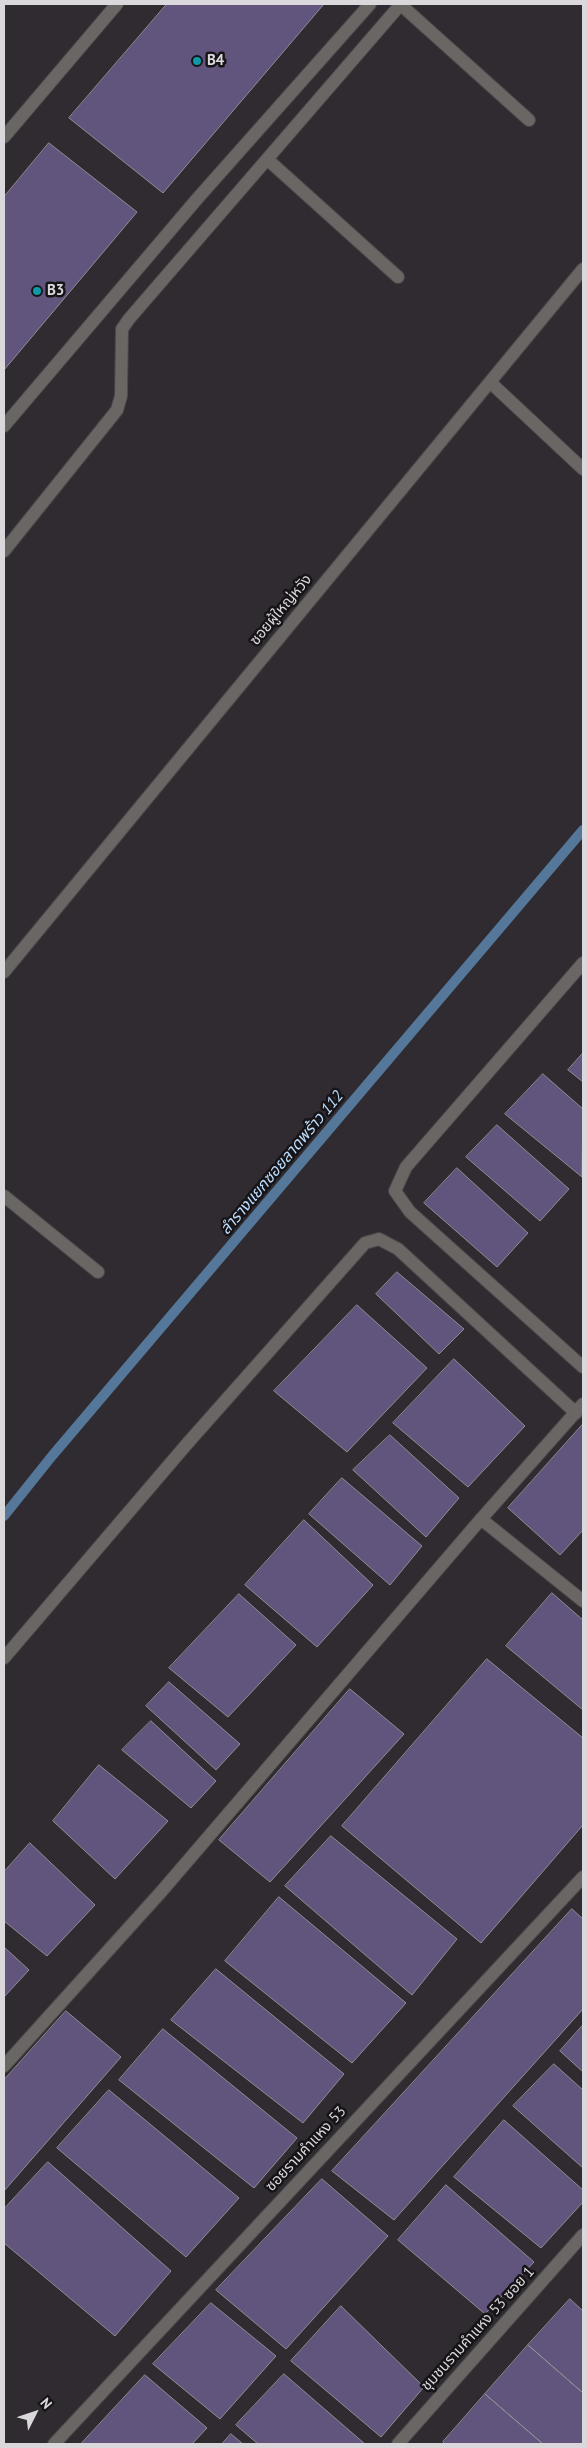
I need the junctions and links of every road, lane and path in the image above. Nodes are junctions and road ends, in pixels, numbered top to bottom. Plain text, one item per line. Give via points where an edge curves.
1 (117, 4) edge
2 (370, 4) edge
3 (401, 4) edge
4 (529, 120) dead end
5 (4, 137) edge
6 (268, 159) junction
7 (583, 269) edge
8 (398, 277) dead end
9 (491, 383) junction
10 (4, 426) edge
11 (583, 469) edge
12 (4, 551) edge
13 (583, 963) edge
14 (4, 972) edge
15 (4, 1196) edge
16 (98, 1272) dead end
17 (583, 1367) edge
18 (580, 1409) edge
19 (481, 1519) junction
20 (583, 1601) edge
21 (4, 1658) edge
22 (583, 1877) edge
23 (4, 2066) edge
24 (583, 2235) edge
25 (54, 2444) edge
26 (398, 2444) edge

1 - 5 street
2 - 10 street via 192,205
3 - 4 street
3 - 6 street
6 - 8 street
6 - 12 street via 122,329 121,396 117,410
7 - 9 street, ซอยผู้ใหญ่หวัง
9 - 11 street
9 - 14 street, ซอยผู้ใหญ่หวัง
13 - 17 street via 406,1167 395,1191 410,1212
15 - 16 street
18 - 19 street
18 - 21 street via 398,1249 379,1239 365,1242
19 - 20 street
19 - 23 street via 161,1892
22 - 25 street, ซอยรามคำแหง 53
24 - 26 street, ชุมชนรามคำแหง 53 ซอย 1

